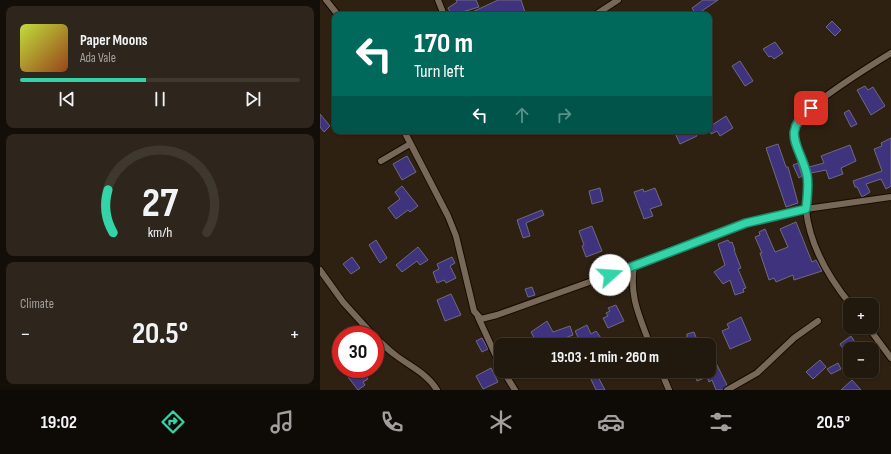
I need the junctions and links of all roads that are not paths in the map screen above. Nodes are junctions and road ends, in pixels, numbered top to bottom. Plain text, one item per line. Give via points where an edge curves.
1 (326, 0) edge
2 (438, 0) edge
3 (618, 0) edge
4 (336, 12) edge
5 (443, 12) edge
6 (599, 12) edge
7 (891, 53) edge
8 (405, 134) edge
9 (410, 144) junction
10 (381, 161) dead end
11 (891, 197) edge
12 (806, 209) junction
13 (634, 266) junction
14 (320, 270) edge
15 (845, 298) edge
16 (478, 317) junction
17 (818, 321) dead end
18 (365, 326) edge
19 (873, 334) edge
20 (648, 338) edge
21 (384, 345) edge
22 (494, 352) edge
23 (891, 358) edge
24 (507, 378) edge
25 (664, 378) edge
26 (437, 390) edge
27 (515, 390) edge
28 (669, 390) edge
29 (727, 390) edge

1 - 4 street
2 - 5 street
3 - 6 street
7 - 12 street via 834,91 800,117 795,126 798,153 807,175
8 - 9 street
9 - 10 street
9 - 16 street via 456,236 471,303
11 - 12 street
12 - 13 street via 746,223
12 - 15 street via 812,241 821,262 833,284
13 - 16 street via 497,315
13 - 20 street via 632,294
14 - 18 street via 343,302
16 - 22 street
17 - 29 street via 794,338 757,373
19 - 23 street
21 - 26 street via 432,381
24 - 27 street
25 - 28 street

